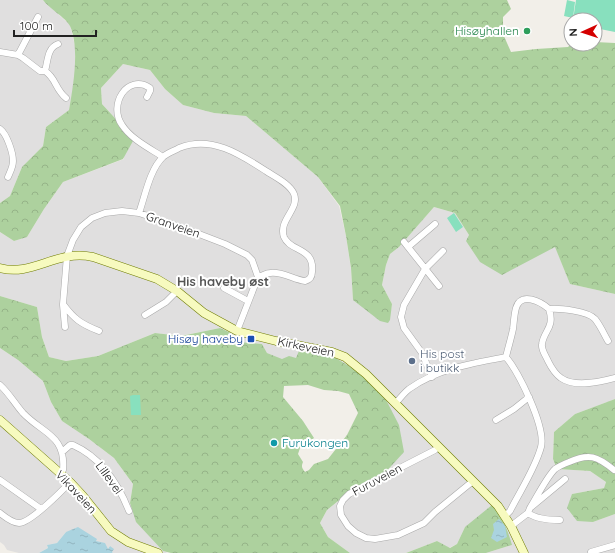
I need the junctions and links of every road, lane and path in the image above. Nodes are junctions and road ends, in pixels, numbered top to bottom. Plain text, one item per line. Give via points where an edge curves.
1 (38, 17) dead end
2 (58, 44) dead end
3 (0, 52) edge
4 (18, 55) junction
5 (45, 71) junction
6 (147, 97) dead end
7 (66, 98) dead end
8 (0, 129) edge
9 (163, 158) junction
10 (8, 177) dead end
11 (139, 213) junction
12 (434, 224) dead end
13 (404, 242) dead end
14 (408, 247) junction
15 (443, 251) dead end
16 (67, 256) junction
17 (0, 268) edge
18 (425, 269) junction
19 (258, 277) junction
20 (438, 286) dead end
21 (224, 288) dead end
22 (177, 291) junction
23 (248, 301) junction
24 (63, 304) junction
25 (549, 310) junction
26 (145, 315) dead end
27 (65, 327) dead end
28 (99, 331) dead end
29 (237, 331) junction
30 (608, 341) dead end
31 (506, 357) junction
32 (432, 377) junction
33 (615, 378) edge
34 (0, 384) edge
35 (528, 397) junction
36 (396, 403) junction
37 (0, 420) edge
38 (496, 420) dead end
39 (438, 447) junction
40 (62, 452) junction
41 (614, 470) dead end
42 (60, 473) junction
43 (565, 479) dead end
44 (0, 480) edge
45 (473, 481) junction
46 (70, 482) junction
47 (41, 509) junction
48 (529, 510) junction
49 (129, 512) dead end
50 (0, 513) edge
51 (505, 516) junction
52 (560, 520) dead end
53 (511, 526) junction
54 (615, 545) edge
55 (606, 550) edge
56 (590, 552) edge
57 (158, 553) edge
58 (524, 553) edge

1 - 4 street
2 - 5 street via 50,50
3 - 4 street
4 - 5 street via 40,71
5 - 7 street via 53,78 59,92
6 - 9 street via 150,88 146,85 136,84 128,87 117,103 118,117 130,134
8 - 10 street via 5,133 13,159 13,167
9 - 11 street via 151,177
9 - 19 street via 188,144 212,144 253,163 292,190 295,204 284,223 283,231 285,239 310,257 311,277 305,281 276,273
11 - 16 street, Granveien via 105,213 92,218 73,240
11 - 19 street, Granveien via 225,244 247,255 252,260
12 - 14 street
13 - 14 street
14 - 18 street
15 - 18 street
16 - 17 main road, Kirkeveien via 22,270
16 - 22 main road, Kirkeveien via 93,257 157,279
16 - 24 street
18 - 20 street
18 - 32 street via 404,305 401,316 404,328 422,353
19 - 23 street
21 - 23 street
22 - 26 street via 166,302
22 - 29 main road, Kirkeveien via 204,313
23 - 29 street
24 - 27 street
24 - 28 street via 71,315 85,326
25 - 30 street via 590,314
25 - 31 street via 531,299 519,302
25 - 33 street via 551,322 542,348 552,369 561,378 571,382 584,383
29 - 36 main road, Kirkeveien via 338,354 356,365
31 - 32 street via 464,366
31 - 35 street via 513,365
32 - 36 street via 407,390
34 - 40 street via 24,413 55,439
35 - 38 street
35 - 51 street via 541,429 541,447 510,511
36 - 39 main road, Kirkeveien
37 - 42 main road, Vikaveien
39 - 45 main road, Kirkeveien
39 - 45 street, Furuveien via 342,500 342,515 348,526 366,538 375,539 398,534 424,523
40 - 42 street via 63,470
40 - 49 street, Lillevei via 73,445 94,456 107,470
41 - 48 street via 599,459 588,456 559,466 551,474
42 - 46 main road, Vikaveien
43 - 48 street
44 - 47 street
45 - 51 main road, Kirkeveien
46 - 47 street
46 - 57 main road, Vikaveien via 112,531 128,542
47 - 50 street via 19,524
48 - 52 street via 538,517
48 - 53 street
51 - 53 main road, Kirkeveien
53 - 58 main road, Kirkeveien
54 - 55 street
55 - 56 street

